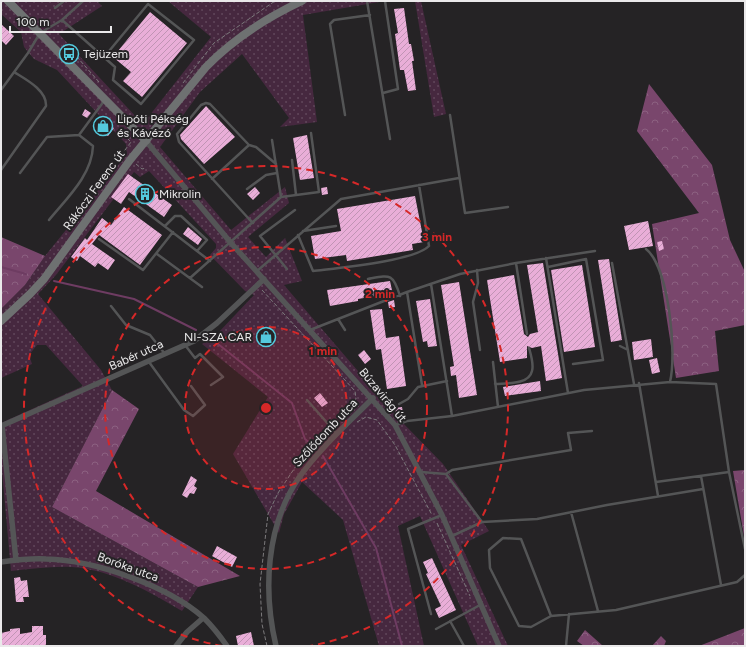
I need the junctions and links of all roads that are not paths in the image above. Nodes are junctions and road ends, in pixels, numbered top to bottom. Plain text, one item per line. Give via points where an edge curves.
1 (8, 1) edge
2 (64, 1) edge
3 (82, 1) edge
4 (302, 1) edge
5 (367, 1) edge
6 (385, 1) edge
7 (55, 8) dead end
8 (370, 15) junction
9 (62, 20) junction
10 (40, 33) junction
11 (105, 56) junction
12 (14, 72) junction
13 (1, 90) edge
14 (382, 94) junction
15 (106, 100) junction
16 (345, 115) dead end
17 (450, 115) dead end
18 (311, 133) dead end
19 (79, 135) junction
20 (390, 139) dead end
21 (272, 140) dead end
22 (146, 141) junction
23 (249, 145) junction
24 (292, 160) dead end
25 (276, 164) junction
26 (1, 170) edge
27 (20, 173) dead end
28 (277, 173) junction
29 (459, 178) junction
30 (212, 179) junction
31 (419, 185) junction
32 (247, 189) dead end
33 (296, 195) junction
34 (281, 197) junction
35 (129, 199) dead end
36 (508, 207) dead end
37 (295, 210) dead end
38 (50, 220) dead end
39 (253, 223) junction
40 (165, 226) junction
41 (336, 226) dead end
42 (302, 231) junction
43 (173, 232) junction
44 (298, 235) junction
45 (99, 240) dead end
46 (231, 243) junction
47 (646, 249) dead end
48 (197, 251) junction
49 (595, 251) dead end
50 (157, 254) junction
51 (276, 255) junction
52 (546, 258) junction
53 (210, 261) junction
54 (516, 263) junction
55 (612, 263) dead end
56 (548, 267) junction
57 (287, 269) dead end
58 (477, 270) junction
59 (256, 271) junction
60 (190, 278) junction
61 (264, 279) junction
62 (368, 279) dead end
63 (430, 284) junction
64 (202, 287) dead end
65 (407, 292) junction
66 (400, 296) junction
67 (111, 306) dead end
68 (338, 319) junction
69 (1, 321) edge
70 (310, 330) junction
71 (345, 330) dead end
72 (527, 334) dead end
73 (185, 345) junction
74 (620, 346) dead end
75 (530, 348) dead end
76 (480, 350) dead end
77 (628, 350) junction
78 (165, 354) junction
79 (149, 362) junction
80 (493, 362) dead end
81 (573, 364) dead end
82 (447, 381) junction
83 (670, 382) junction
84 (495, 384) junction
85 (634, 384) junction
86 (639, 384) junction
87 (211, 385) dead end
88 (422, 385) junction
89 (191, 386) dead end
90 (568, 393) junction
91 (373, 398) junction
92 (307, 400) dead end
93 (399, 404) dead end
94 (498, 407) junction
95 (452, 416) junction
96 (395, 425) junction
97 (2, 426) edge
98 (592, 432) dead end
99 (337, 435) junction
100 (420, 472) junction
101 (729, 472) junction
102 (446, 474) junction
103 (701, 476) junction
104 (656, 482) junction
105 (703, 489) junction
106 (658, 496) junction
107 (571, 512) junction
108 (442, 515) junction
109 (482, 522) junction
110 (452, 536) junction
111 (745, 548) edge
112 (16, 560) junction
113 (1, 562) edge
114 (745, 575) edge
115 (722, 585) junction
116 (481, 605) junction
117 (598, 611) junction
118 (431, 614) dead end
119 (569, 614) junction
120 (551, 616) junction
121 (203, 618) junction
122 (450, 621) junction
123 (436, 629) dead end
124 (176, 646) edge
125 (228, 646) edge
126 (276, 646) edge
127 (464, 646) edge
128 (499, 646) edge
129 (566, 646) edge

1 - 10 main road
2 - 7 lane
3 - 9 lane
4 - 22 main road, Rákóczi Ferenc út via 270,17 216,56
5 - 8 lane
6 - 14 lane via 398,89
8 - 14 lane
8 - 16 lane via 334,20 330,24
9 - 10 lane
9 - 11 lane
10 - 12 lane
10 - 15 main road
11 - 11 lane via 148,4 194,40 141,104 113,80 116,67
12 - 13 lane
12 - 26 lane via 38,88 47,101
14 - 20 lane
15 - 19 lane
15 - 22 main road
17 - 29 lane
18 - 33 lane via 319,192
19 - 27 lane via 47,137
19 - 38 lane via 93,146 89,169
21 - 25 lane
22 - 46 street, Búzavirág út
22 - 69 main road, Rákóczi Ferenc út via 44,279
23 - 25 lane via 256,147
23 - 30 lane
23 - 30 lane via 210,104 202,105 176,136
24 - 33 lane
25 - 28 lane
28 - 32 lane via 266,175
28 - 34 lane
29 - 31 lane
29 - 36 lane via 465,213
30 - 39 lane
31 - 42 lane via 341,199
31 - 44 lane via 429,246 420,253 313,271
33 - 34 lane
34 - 39 lane
35 - 40 lane
37 - 51 lane via 260,236
39 - 46 lane
40 - 43 lane
40 - 48 lane via 175,216 180,216 207,240
41 - 42 lane
42 - 44 lane
43 - 48 lane
43 - 50 lane
44 - 51 lane
45 - 50 lane via 143,270
46 - 53 lane
46 - 59 street, Búzavirág út
47 - 83 lane via 654,257 663,280 674,357
48 - 53 lane
49 - 52 lane
50 - 60 lane
51 - 57 lane
51 - 59 lane
52 - 54 lane
52 - 56 lane
53 - 60 lane
54 - 58 lane
54 - 72 lane
55 - 77 lane
56 - 81 lane via 586,259 603,360
56 - 90 lane
58 - 63 lane
58 - 76 lane via 478,283 474,302
59 - 61 street, Búzavirág út
60 - 64 lane
61 - 70 street, Búzavirág út
61 - 73 street, Babér utca via 212,328
62 - 66 lane via 391,277
63 - 65 lane
63 - 82 lane
65 - 66 lane
65 - 88 lane
66 - 68 lane
67 - 78 lane via 126,325 150,335
68 - 70 lane
68 - 71 lane
70 - 91 street, Búzavirág út
73 - 78 street, Babér utca
73 - 87 lane via 195,358 200,354 223,377
74 - 77 lane
75 - 84 lane via 533,368 529,376 518,382
77 - 85 lane
78 - 79 street, Babér utca
79 - 89 lane via 184,410 193,416 205,404
79 - 97 street, Babér utca
80 - 84 lane
82 - 88 lane
82 - 95 lane
83 - 86 lane
83 - 101 lane via 716,384
84 - 94 lane
85 - 86 lane
85 - 90 lane
86 - 104 lane
88 - 93 lane
90 - 94 lane
91 - 96 street, Búzavirág út
91 - 99 street, Szőlődomb utca
92 - 99 lane
94 - 95 lane
95 - 96 lane via 407,421
96 - 100 street, Búzavirág út
97 - 112 street
98 - 102 lane via 568,433 571,450 452,470
99 - 126 street, Szőlődomb utca via 298,479 280,515 274,536 269,591 271,623
100 - 102 lane
100 - 108 street, Búzavirág út
101 - 103 lane
101 - 111 lane
102 - 109 lane
103 - 104 lane
103 - 105 lane
104 - 106 lane
105 - 106 lane
105 - 115 lane
106 - 107 lane
107 - 109 lane via 537,519
107 - 117 lane
108 - 110 street, Búzavirág út
108 - 118 lane via 408,529
109 - 110 lane
110 - 116 street, Búzavirág út
112 - 113 street, Boróka utca
112 - 121 street, Boróka utca via 47,559 91,565 161,591 179,600
114 - 115 lane via 737,582
115 - 117 lane via 616,610
116 - 122 lane
116 - 128 street, Búzavirág út
117 - 119 lane
119 - 120 lane
119 - 129 lane
120 - 120 lane via 531,627 519,626 490,568 489,550 503,538 521,539
121 - 124 street
121 - 125 street, Boróka utca
122 - 123 lane
122 - 127 lane

